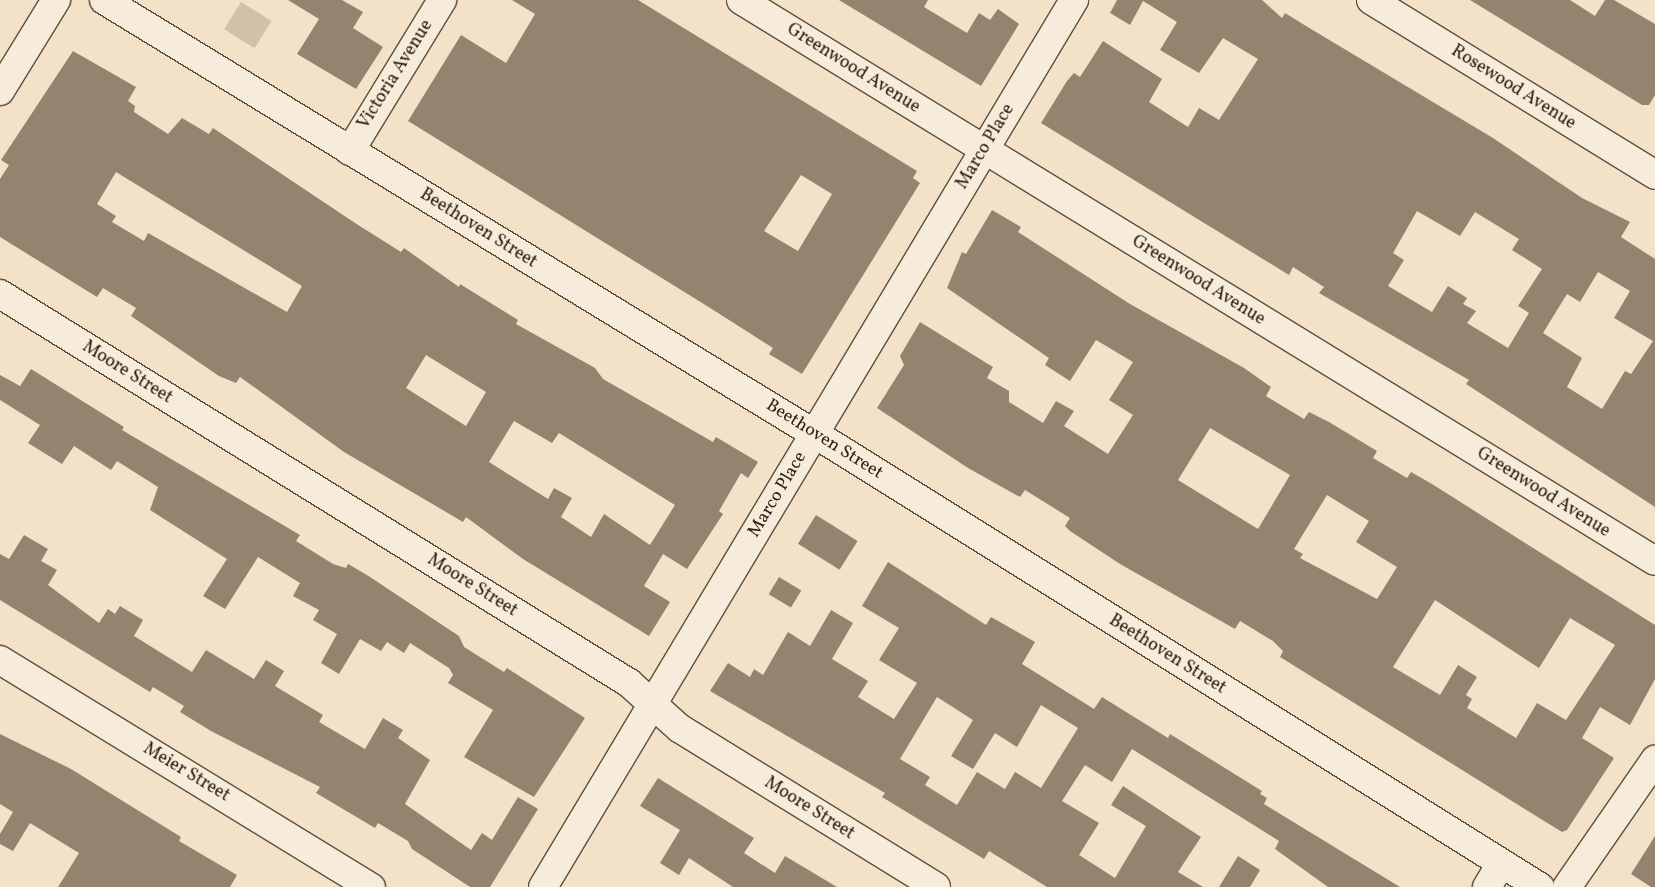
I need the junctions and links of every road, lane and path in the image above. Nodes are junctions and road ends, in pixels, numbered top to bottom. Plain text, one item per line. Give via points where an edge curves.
1 (56, 0) edge
2 (104, 0) edge
3 (442, 0) edge
4 (741, 0) edge
5 (1074, 0) edge
6 (1371, 0) edge
7 (0, 91) edge
8 (984, 149) junction
9 (350, 151) junction
10 (1655, 175) edge
11 (0, 294) edge
12 (815, 434) junction
13 (1655, 561) edge
14 (0, 660) edge
15 (654, 706) junction
16 (1655, 760) edge
17 (1494, 876) edge
18 (371, 887) edge
19 (543, 887) edge
20 (936, 887) edge
21 (1540, 887) edge
22 (1567, 887) edge

1 - 7 street
2 - 9 street, Beethoven Street
3 - 9 street, Victoria Avenue
4 - 8 street, Greenwood Avenue
5 - 8 street, Marco Place
6 - 10 street, Rosewood Avenue
8 - 12 street, Marco Place
8 - 13 street, Greenwood Avenue
9 - 12 street, Beethoven Street
11 - 15 street, Moore Street via 629,683
12 - 15 street, Marco Place
12 - 17 street, Beethoven Street
14 - 18 street, Meier Street
15 - 19 street, Marco Place
15 - 20 street, Moore Street via 679,728
16 - 22 street
17 - 21 street, Beethoven Street

